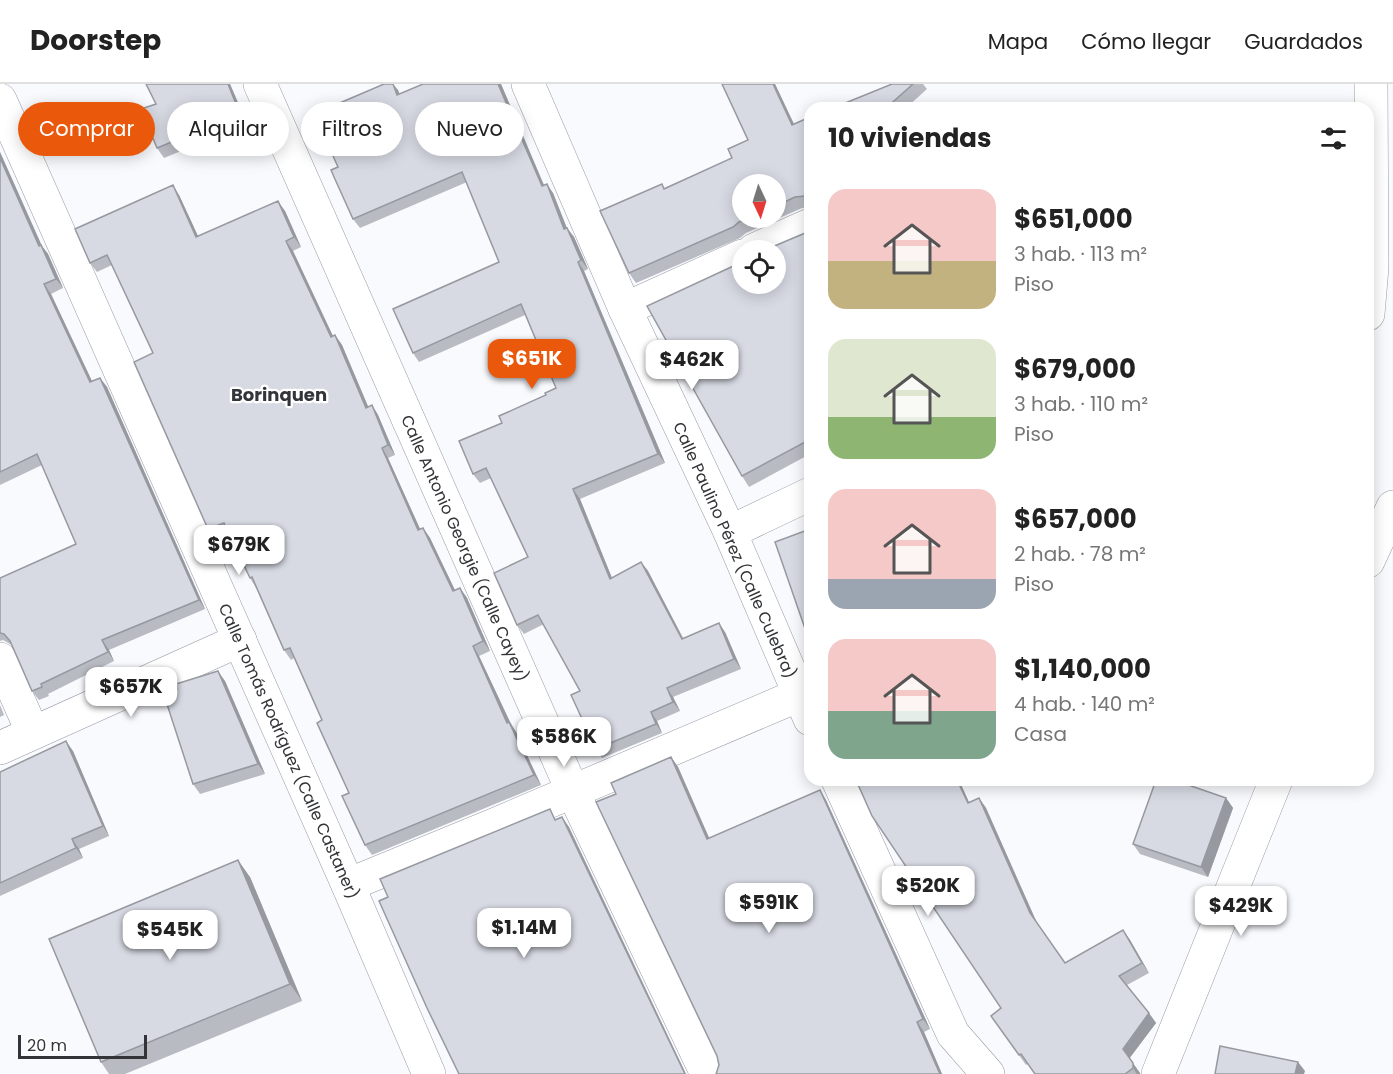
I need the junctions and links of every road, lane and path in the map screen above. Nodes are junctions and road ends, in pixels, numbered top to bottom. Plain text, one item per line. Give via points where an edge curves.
1 (260, 84) edge
2 (528, 84) edge
3 (1371, 84) edge
4 (0, 100) edge
5 (1371, 102) edge
6 (804, 228) edge
7 (776, 240) edge
8 (732, 261) edge
9 (625, 309) junction
10 (804, 497) edge
11 (1393, 507) edge
12 (730, 532) junction
13 (1374, 548) edge
14 (240, 640) junction
15 (0, 658) edge
16 (804, 705) edge
17 (804, 707) edge
18 (33, 733) junction
19 (0, 748) edge
20 (841, 786) edge
21 (1274, 786) edge
22 (573, 792) junction
23 (348, 885) junction
24 (429, 1074) edge
25 (707, 1074) edge
26 (988, 1074) edge
27 (1158, 1074) edge

1 - 22 street, Calle Antonio Georgie (Calle Cayey)
2 - 9 street, Calle Paulino Pérez (Calle Culebra)
3 - 5 street
4 - 14 street, Calle Tomás Rodríguez (Calle Castaner)
6 - 7 street
8 - 9 street
9 - 12 street, Calle Paulino Pérez (Calle Culebra)
10 - 12 street
11 - 13 street
12 - 16 street, Calle Paulino Pérez (Calle Culebra)
14 - 18 street
14 - 23 street, Calle Tomás Rodríguez (Calle Castaner)
15 - 18 street
17 - 22 street
18 - 19 street
20 - 26 street via 953,1034
21 - 27 street
22 - 23 street
22 - 25 street, Calle Antonio Georgie (Calle Cayey)
23 - 24 street, Calle Tomás Rodríguez (Calle Castaner)

